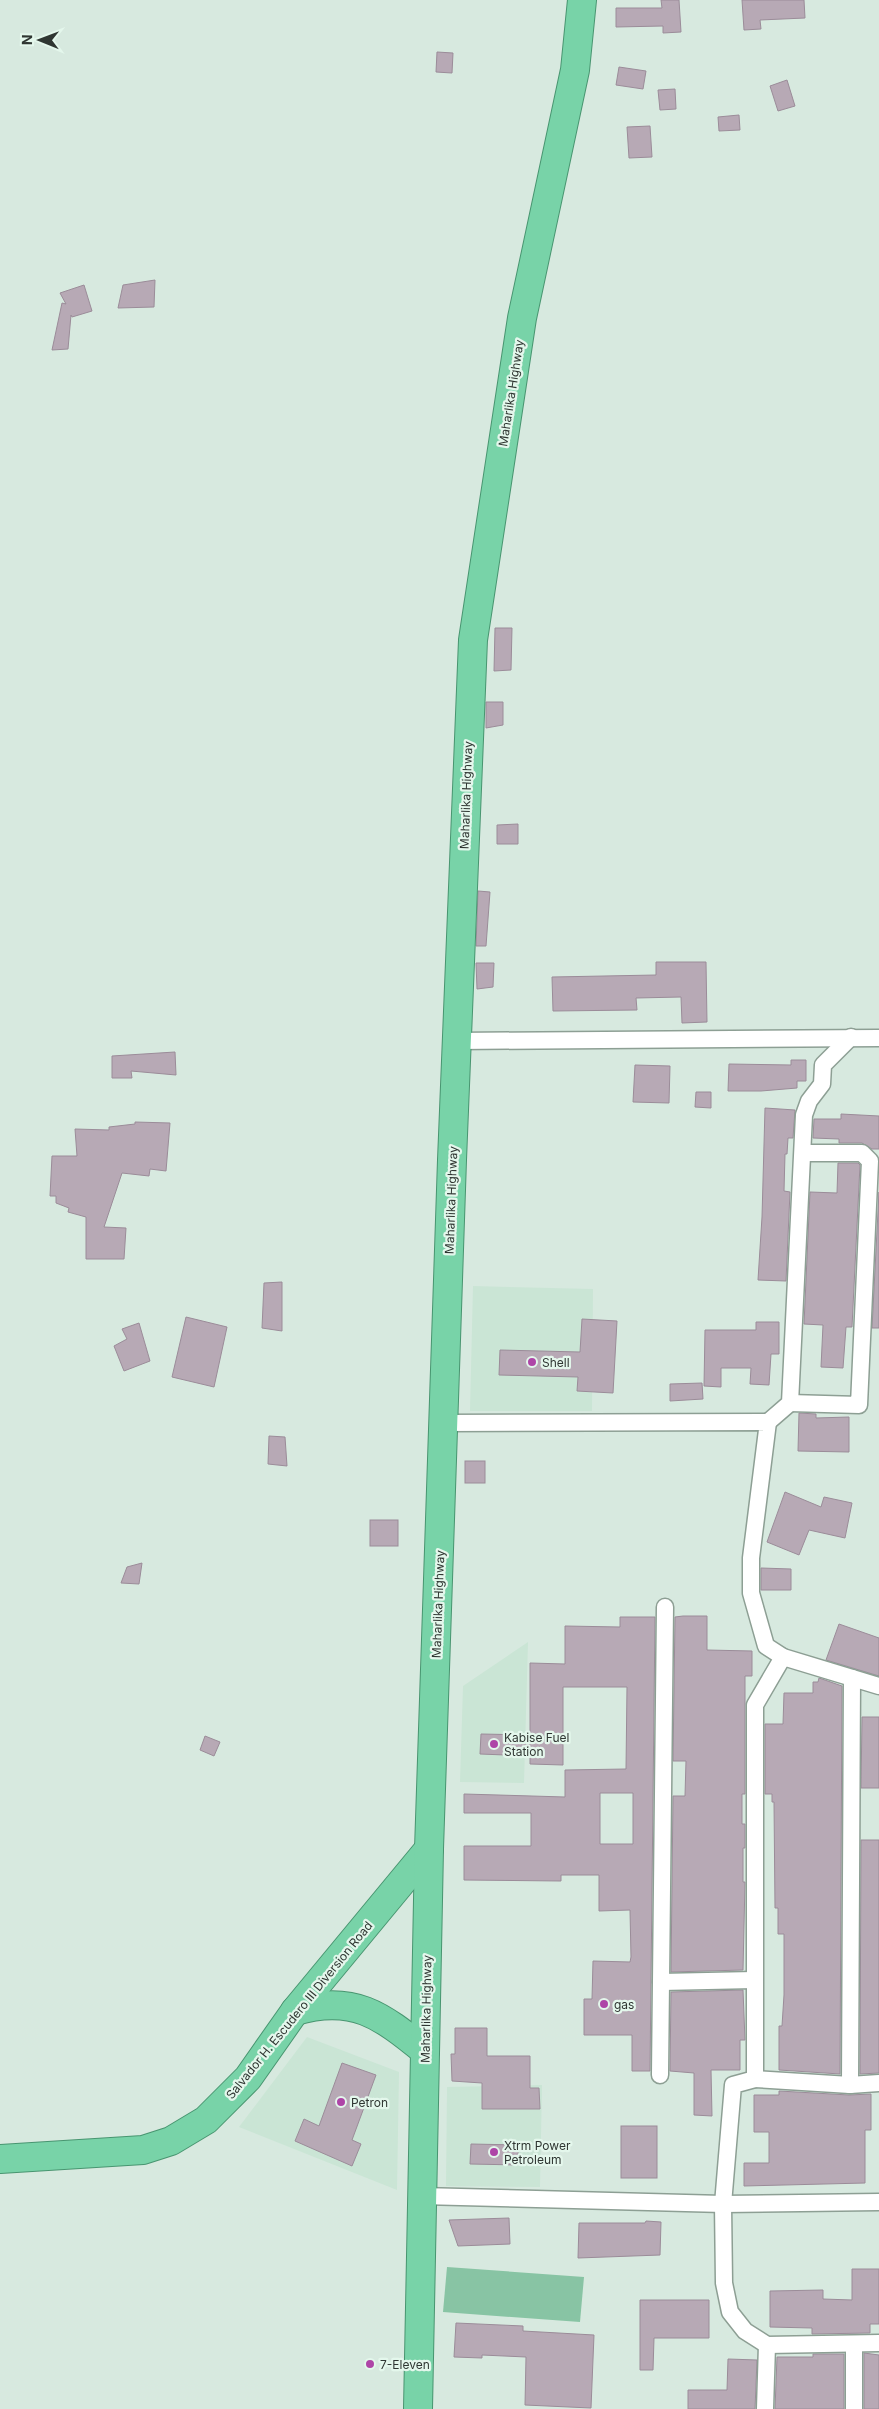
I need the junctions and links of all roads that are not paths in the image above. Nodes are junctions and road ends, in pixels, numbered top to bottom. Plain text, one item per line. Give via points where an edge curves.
1 (582, 0) edge
2 (851, 1037) junction
3 (879, 1038) edge
4 (457, 1041) junction
5 (803, 1153) junction
6 (790, 1404) junction
7 (768, 1422) junction
8 (444, 1424) junction
9 (665, 1607) dead end
10 (783, 1657) junction
11 (852, 1678) junction
12 (879, 1686) edge
13 (429, 1849) junction
14 (754, 1980) junction
15 (661, 1982) junction
16 (295, 2011) junction
17 (425, 2051) junction
18 (660, 2075) dead end
19 (754, 2080) junction
20 (879, 2083) edge
21 (850, 2085) junction
22 (0, 2159) edge
23 (421, 2196) junction
24 (879, 2202) edge
25 (723, 2204) junction
26 (879, 2343) edge
27 (854, 2344) junction
28 (767, 2345) junction
29 (418, 2409) edge
30 (765, 2409) edge
31 (854, 2409) edge

1 - 4 highway, Maharlika Highway via 575,70 522,318 473,640
2 - 3 street
2 - 4 street
2 - 5 street via 823,1065 822,1084 809,1101 804,1115
4 - 8 highway, Maharlika Highway
5 - 6 street
5 - 6 street via 862,1153 870,1161 859,1405
6 - 7 street
7 - 8 street
7 - 10 street via 751,1558 751,1593 766,1646
8 - 13 highway, Maharlika Highway
9 - 15 street
10 - 11 street
10 - 14 street via 755,1705
11 - 12 street
11 - 21 street
13 - 16 highway, Salvador H. Escudero III Diversion Road
13 - 17 highway, Maharlika Highway
14 - 15 street
14 - 19 street
15 - 18 street
16 - 17 highway via 328,2004 355,2007 385,2021
16 - 22 highway, Salvador H. Escudero III Diversion Road via 248,2078 222,2106 171,2142 143,2150
17 - 23 highway, Maharlika Highway
19 - 21 street
19 - 25 street via 733,2085
20 - 21 street
23 - 25 street
23 - 29 highway, Maharlika Highway
24 - 25 street
25 - 28 street via 724,2283 730,2312 745,2331
26 - 27 street
27 - 28 street
27 - 31 street
28 - 30 street

